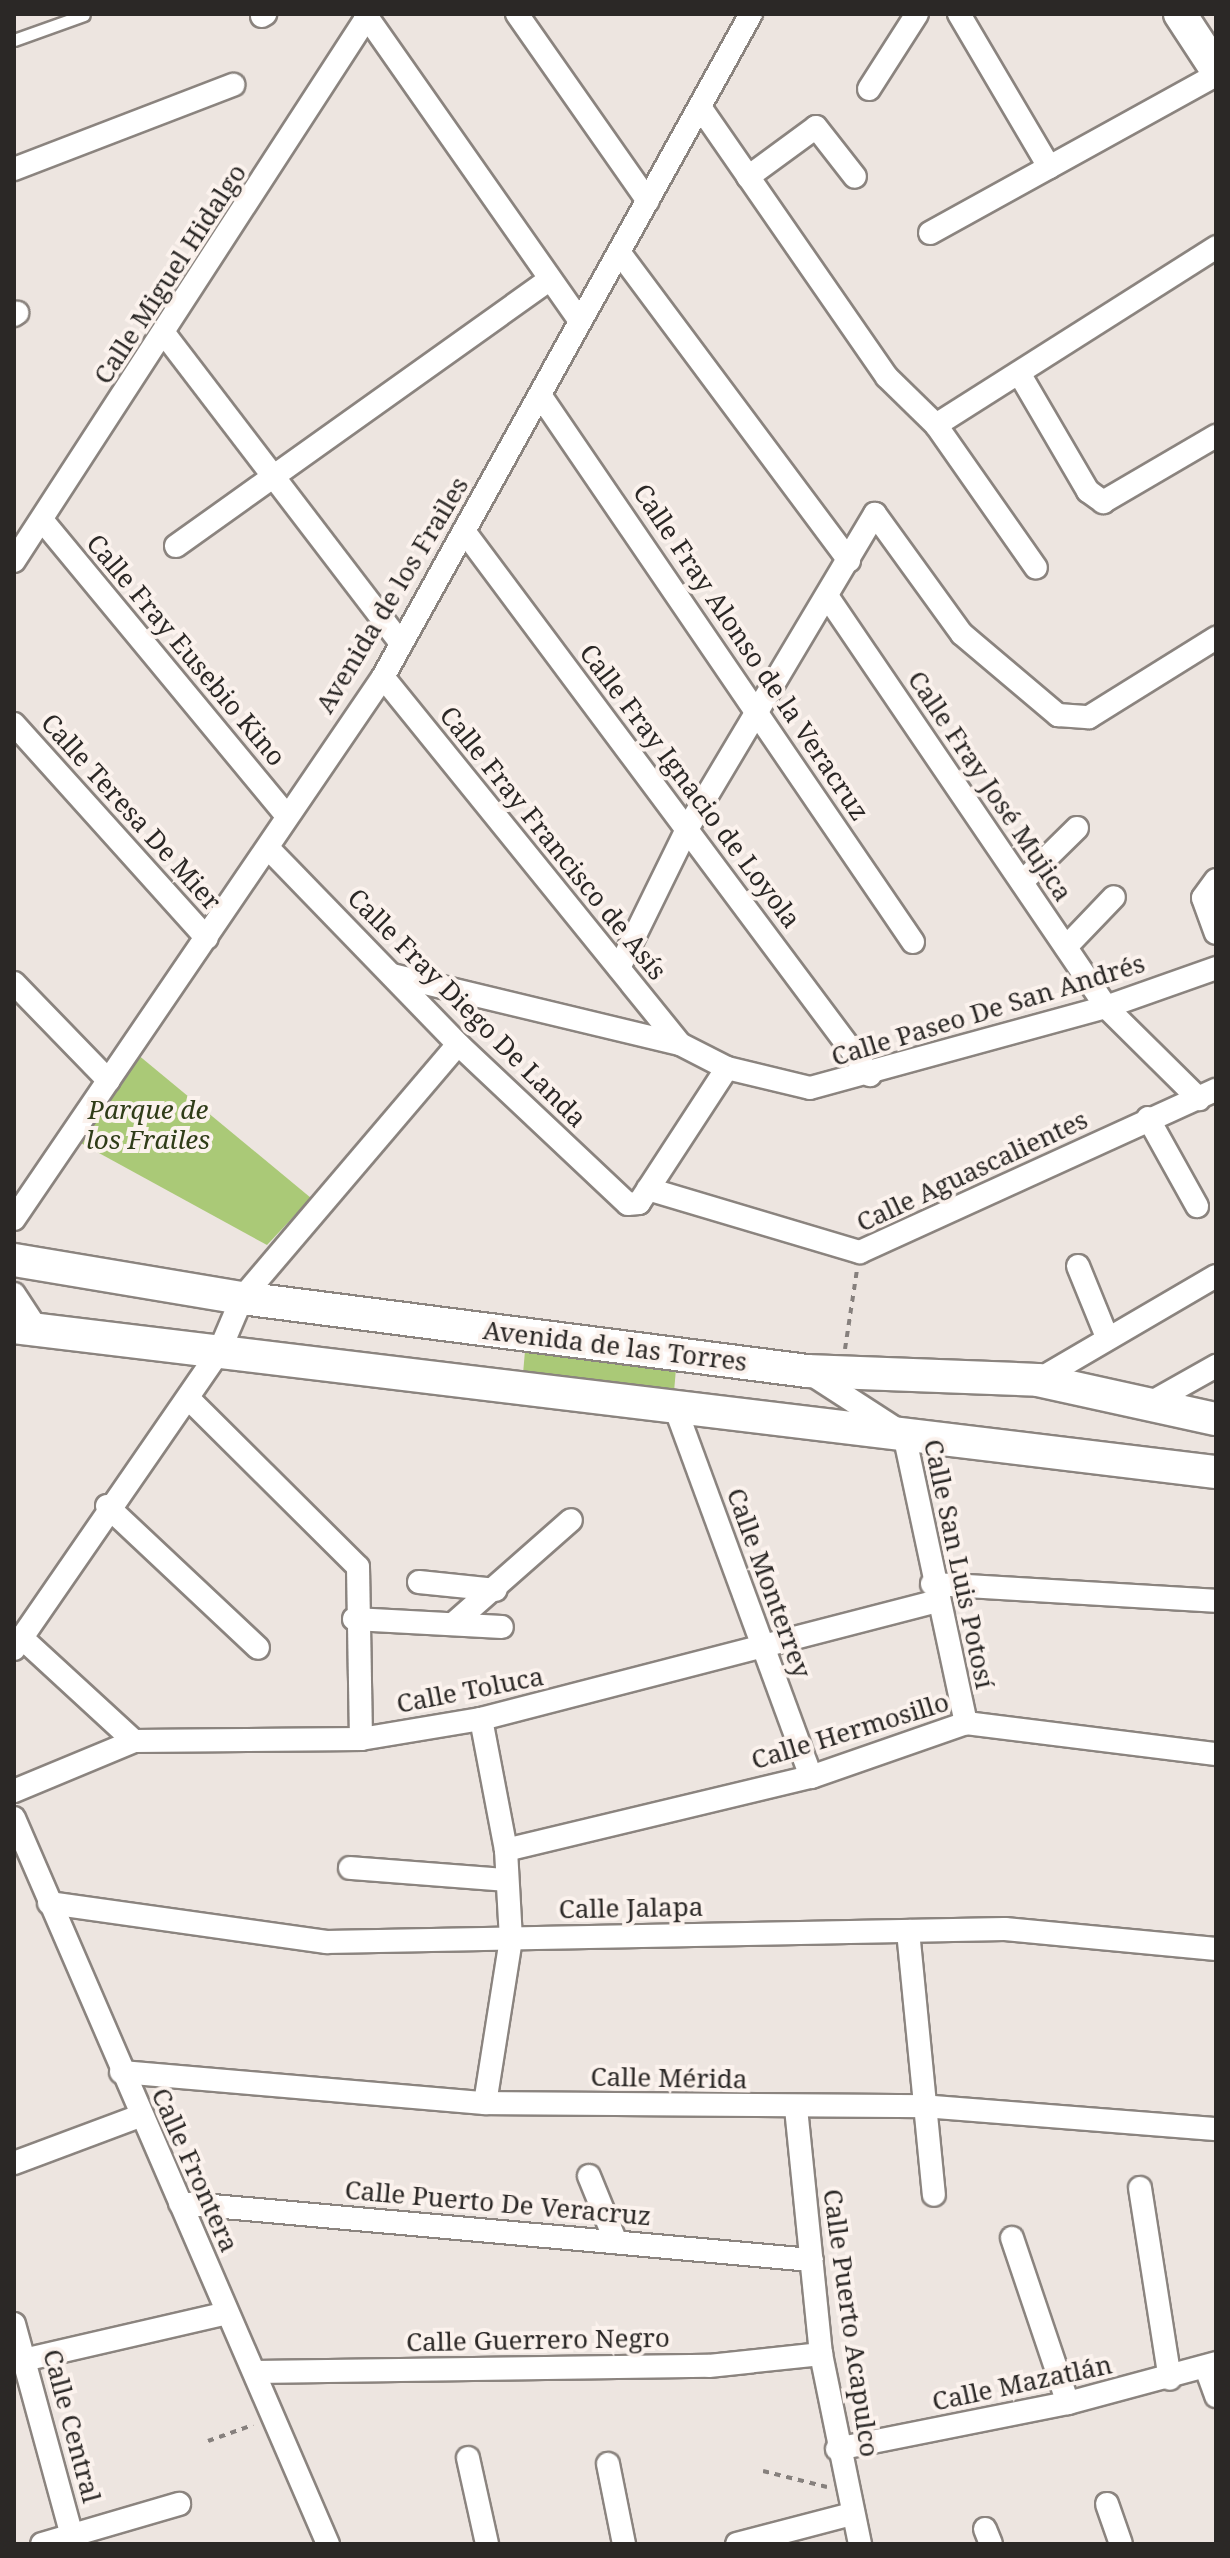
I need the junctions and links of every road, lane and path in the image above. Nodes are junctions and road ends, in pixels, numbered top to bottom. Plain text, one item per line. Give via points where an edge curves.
1 (517, 14) edge
2 (751, 14) edge
3 (917, 14) edge
4 (959, 14) edge
5 (1180, 14) edge
6 (84, 15) edge
7 (367, 15) edge
8 (14, 40) edge
9 (1216, 72) edge
10 (233, 85) dead end
11 (869, 89) dead end
12 (700, 107) junction
13 (1049, 167) junction
14 (14, 169) edge
15 (748, 177) junction
16 (855, 177) dead end
17 (648, 201) junction
18 (930, 233) dead end
19 (1216, 247) edge
20 (619, 252) junction
21 (549, 280) junction
22 (580, 321) junction
23 (166, 336) junction
24 (1019, 373) junction
25 (540, 395) junction
26 (936, 425) junction
27 (1216, 436) edge
28 (275, 473) junction
29 (42, 520) junction
30 (464, 531) junction
31 (176, 546) dead end
32 (14, 561) edge
33 (849, 561) junction
34 (1036, 568) dead end
35 (827, 596) junction
36 (1216, 638) edge
37 (401, 643) junction
38 (383, 677) junction
39 (759, 710) junction
40 (14, 724) edge
41 (286, 815) junction
42 (1077, 828) dead end
43 (687, 829) junction
44 (269, 849) junction
45 (1022, 882) junction
46 (1209, 889) edge
47 (1114, 897) dead end
48 (1216, 933) edge
49 (207, 938) junction
50 (913, 942) dead end
51 (1066, 947) junction
52 (619, 968) junction
53 (1216, 968) edge
54 (392, 975) junction
55 (14, 983) edge
56 (1106, 1007) junction
57 (458, 1044) junction
58 (680, 1044) junction
59 (727, 1068) junction
60 (870, 1075) junction
61 (109, 1081) junction
62 (1208, 1094) edge
63 (1148, 1118) junction
64 (648, 1189) junction
65 (1197, 1206) dead end
66 (14, 1219) edge
67 (860, 1252) junction
68 (14, 1260) edge
69 (1078, 1266) dead end
70 (1216, 1276) edge
71 (14, 1294) edge
72 (242, 1298) junction
73 (26, 1328) edge
74 (1107, 1337) junction
75 (219, 1352) junction
76 (1216, 1366) edge
77 (807, 1371) junction
78 (841, 1371) junction
79 (1038, 1380) junction
80 (189, 1399) junction
81 (675, 1407) junction
82 (1142, 1408) junction
83 (1216, 1419) edge
84 (904, 1434) junction
85 (1216, 1472) edge
86 (107, 1506) junction
87 (571, 1520) dead end
88 (419, 1582) dead end
89 (496, 1590) junction
90 (934, 1593) junction
91 (1216, 1601) edge
92 (354, 1619) junction
93 (453, 1624) junction
94 (502, 1627) dead end
95 (18, 1643) edge
96 (258, 1648) dead end
97 (763, 1650) junction
98 (481, 1719) junction
99 (966, 1723) junction
100 (361, 1739) junction
101 (134, 1741) junction
102 (1216, 1754) edge
103 (811, 1777) junction
104 (14, 1791) edge
105 (14, 1818) edge
106 (506, 1850) junction
107 (350, 1868) dead end
108 (507, 1880) junction
109 (49, 1903) junction
110 (908, 1931) junction
111 (511, 1939) junction
112 (1216, 1949) edge
113 (121, 2072) junction
114 (485, 2103) junction
115 (922, 2106) junction
116 (796, 2108) junction
117 (140, 2116) junction
118 (1216, 2129) edge
119 (14, 2163) edge
120 (589, 2176) dead end
121 (1140, 2188) dead end
122 (934, 2195) dead end
123 (180, 2203) junction
124 (1012, 2238) dead end
125 (616, 2242) junction
126 (811, 2260) junction
127 (227, 2313) junction
128 (14, 2324) edge
129 (821, 2354) junction
130 (20, 2360) edge
131 (1211, 2365) edge
132 (255, 2372) junction
133 (1170, 2379) junction
134 (1216, 2396) edge
135 (1068, 2403) junction
136 (274, 2418) junction
137 (208, 2441) dead end
138 (837, 2449) junction
139 (468, 2458) dead end
140 (608, 2464) dead end
141 (763, 2471) dead end
142 (846, 2492) junction
143 (179, 2504) dead end
144 (1107, 2504) dead end
145 (851, 2514) junction
146 (73, 2540) edge
147 (42, 2544) edge
148 (328, 2544) edge
149 (487, 2544) edge
150 (624, 2544) edge
151 (737, 2544) edge
152 (860, 2544) edge
153 (1121, 2544) edge

1 - 17 street
2 - 12 street, Avenida de los Frailes
3 - 11 street
4 - 13 street
5 - 9 street
6 - 8 lane
7 - 21 street
7 - 23 street, Calle Miguel Hidalgo
9 - 13 street
10 - 14 street
12 - 15 street
12 - 17 street, Avenida de los Frailes
13 - 18 street
15 - 16 street via 816,127
15 - 26 street via 887,377
17 - 20 street, Avenida de los Frailes
19 - 24 street
20 - 22 street, Avenida de los Frailes
20 - 33 street
21 - 22 street
21 - 28 street
22 - 25 street, Avenida de los Frailes
23 - 28 street
23 - 29 street, Calle Miguel Hidalgo
24 - 26 street
24 - 27 street via 1088,491 1103,502
25 - 30 street, Avenida de los Frailes
25 - 39 street, Calle Fray Alonso de la Veracruz
26 - 34 street
28 - 31 street
28 - 37 street
29 - 32 street, Calle Miguel Hidalgo
29 - 41 street, Calle Fray Eusebio Kino
30 - 37 street, Avenida de los Frailes
30 - 43 street, Calle Fray Ignacio de Loyola
33 - 35 street
33 - 36 street via 875,514 962,634 1058,715 1089,717
35 - 39 street
35 - 45 street, Calle Fray José Mujica
37 - 38 street, Avenida de los Frailes
38 - 41 street, Avenida de los Frailes
38 - 52 street, Calle Fray Francisco de Asís
39 - 43 street
39 - 50 street, Calle Fray Alonso de la Veracruz
40 - 49 street, Calle Teresa De Mier
41 - 44 street, Avenida de los Frailes
42 - 45 street
43 - 52 street
43 - 60 street, Calle Fray Ignacio de Loyola
44 - 49 street, Avenida de los Frailes
44 - 54 street, Calle Fray Diego De Landa
45 - 51 street, Calle Fray José Mujica
46 - 48 street
47 - 51 street
49 - 61 street, Avenida de los Frailes
51 - 56 street, Calle Fray José Mujica
52 - 58 street, Calle Fray Francisco de Asís
53 - 56 street, Calle Paseo De San Andrés
54 - 57 street, Calle Fray Diego De Landa
54 - 58 street
55 - 61 street
56 - 60 street, Calle Paseo De San Andrés
56 - 62 street, Calle Fray José Mujica
57 - 64 street, Calle Fray Diego De Landa via 628,1204
57 - 72 street
58 - 59 street, Calle Paseo De San Andrés
59 - 60 street, Calle Paseo De San Andrés via 810,1088
59 - 64 street
61 - 66 street, Avenida de los Frailes
62 - 63 street, Calle Aguascalientes
63 - 65 street
63 - 67 street, Calle Aguascalientes
64 - 67 street
67 - 78 path, Calle Aguascalientes
68 - 72 street, Avenida de las Torres
69 - 74 street
70 - 74 street
71 - 73 street
72 - 75 street
72 - 77 street, Avenida de las Torres
73 - 75 street, Avenida de las Torres
74 - 79 street
75 - 80 street
75 - 81 street, Avenida de las Torres
76 - 82 street
77 - 78 street, Avenida de las Torres
77 - 84 street, Calle San Luis Potosí
78 - 79 street, Avenida de las Torres
79 - 82 street, Avenida de las Torres
80 - 86 street
80 - 92 street via 350,1556 359,1578
81 - 84 street, Avenida de las Torres
81 - 97 street, Calle Monterrey
82 - 83 street, Avenida de las Torres
84 - 85 street, Avenida de las Torres
84 - 90 street, Calle San Luis Potosí
86 - 95 street
86 - 96 street
87 - 89 street
88 - 89 street
89 - 93 street
90 - 91 street, Calle Toluca
90 - 97 street, Calle Toluca
90 - 99 street, Calle San Luis Potosí
92 - 93 street
92 - 100 street
93 - 94 street
95 - 101 street
97 - 98 street, Calle Toluca
97 - 103 street, Calle Monterrey
98 - 100 street, Calle Toluca
98 - 106 street
99 - 102 street, Calle Hermosillo
99 - 103 street, Calle Hermosillo
100 - 101 street, Calle Toluca
101 - 104 street, Calle Toluca
103 - 106 street, Calle Hermosillo
105 - 109 street, Calle Frontera
106 - 108 street
107 - 108 street
108 - 111 street
109 - 111 street, Calle Jalapa via 326,1942
109 - 113 street, Calle Frontera
110 - 111 street, Calle Jalapa
110 - 112 street, Calle Jalapa via 1005,1929
110 - 115 street
111 - 114 street
113 - 114 street, Calle Mérida
113 - 117 street, Calle Frontera
114 - 116 street, Calle Mérida
115 - 116 street, Calle Mérida
115 - 118 street, Calle Mérida
115 - 122 street
116 - 126 street, Calle Puerto Acapulco
117 - 119 street
117 - 123 street, Calle Frontera
120 - 125 street
121 - 133 street
123 - 125 street, Calle Puerto De Veracruz
123 - 127 street, Calle Frontera
124 - 135 street
125 - 126 street, Calle Puerto De Veracruz
126 - 129 street, Calle Puerto Acapulco
127 - 130 street
127 - 132 street, Calle Frontera
128 - 130 street, Calle Central
129 - 132 street, Calle Guerrero Negro via 709,2366
129 - 138 street, Calle Puerto Acapulco
130 - 146 street, Calle Central
131 - 133 street, Calle Mazatlán
131 - 134 street
132 - 136 street, Calle Frontera
133 - 135 street, Calle Mazatlán
135 - 138 street, Calle Mazatlán
136 - 137 path
136 - 148 street, Calle Frontera
138 - 142 street, Calle Puerto Acapulco
139 - 149 street
140 - 150 street
141 - 142 path
142 - 145 street, Calle Puerto Acapulco
143 - 146 street
144 - 153 street
145 - 151 street
145 - 152 street, Calle Puerto Acapulco
146 - 147 street

